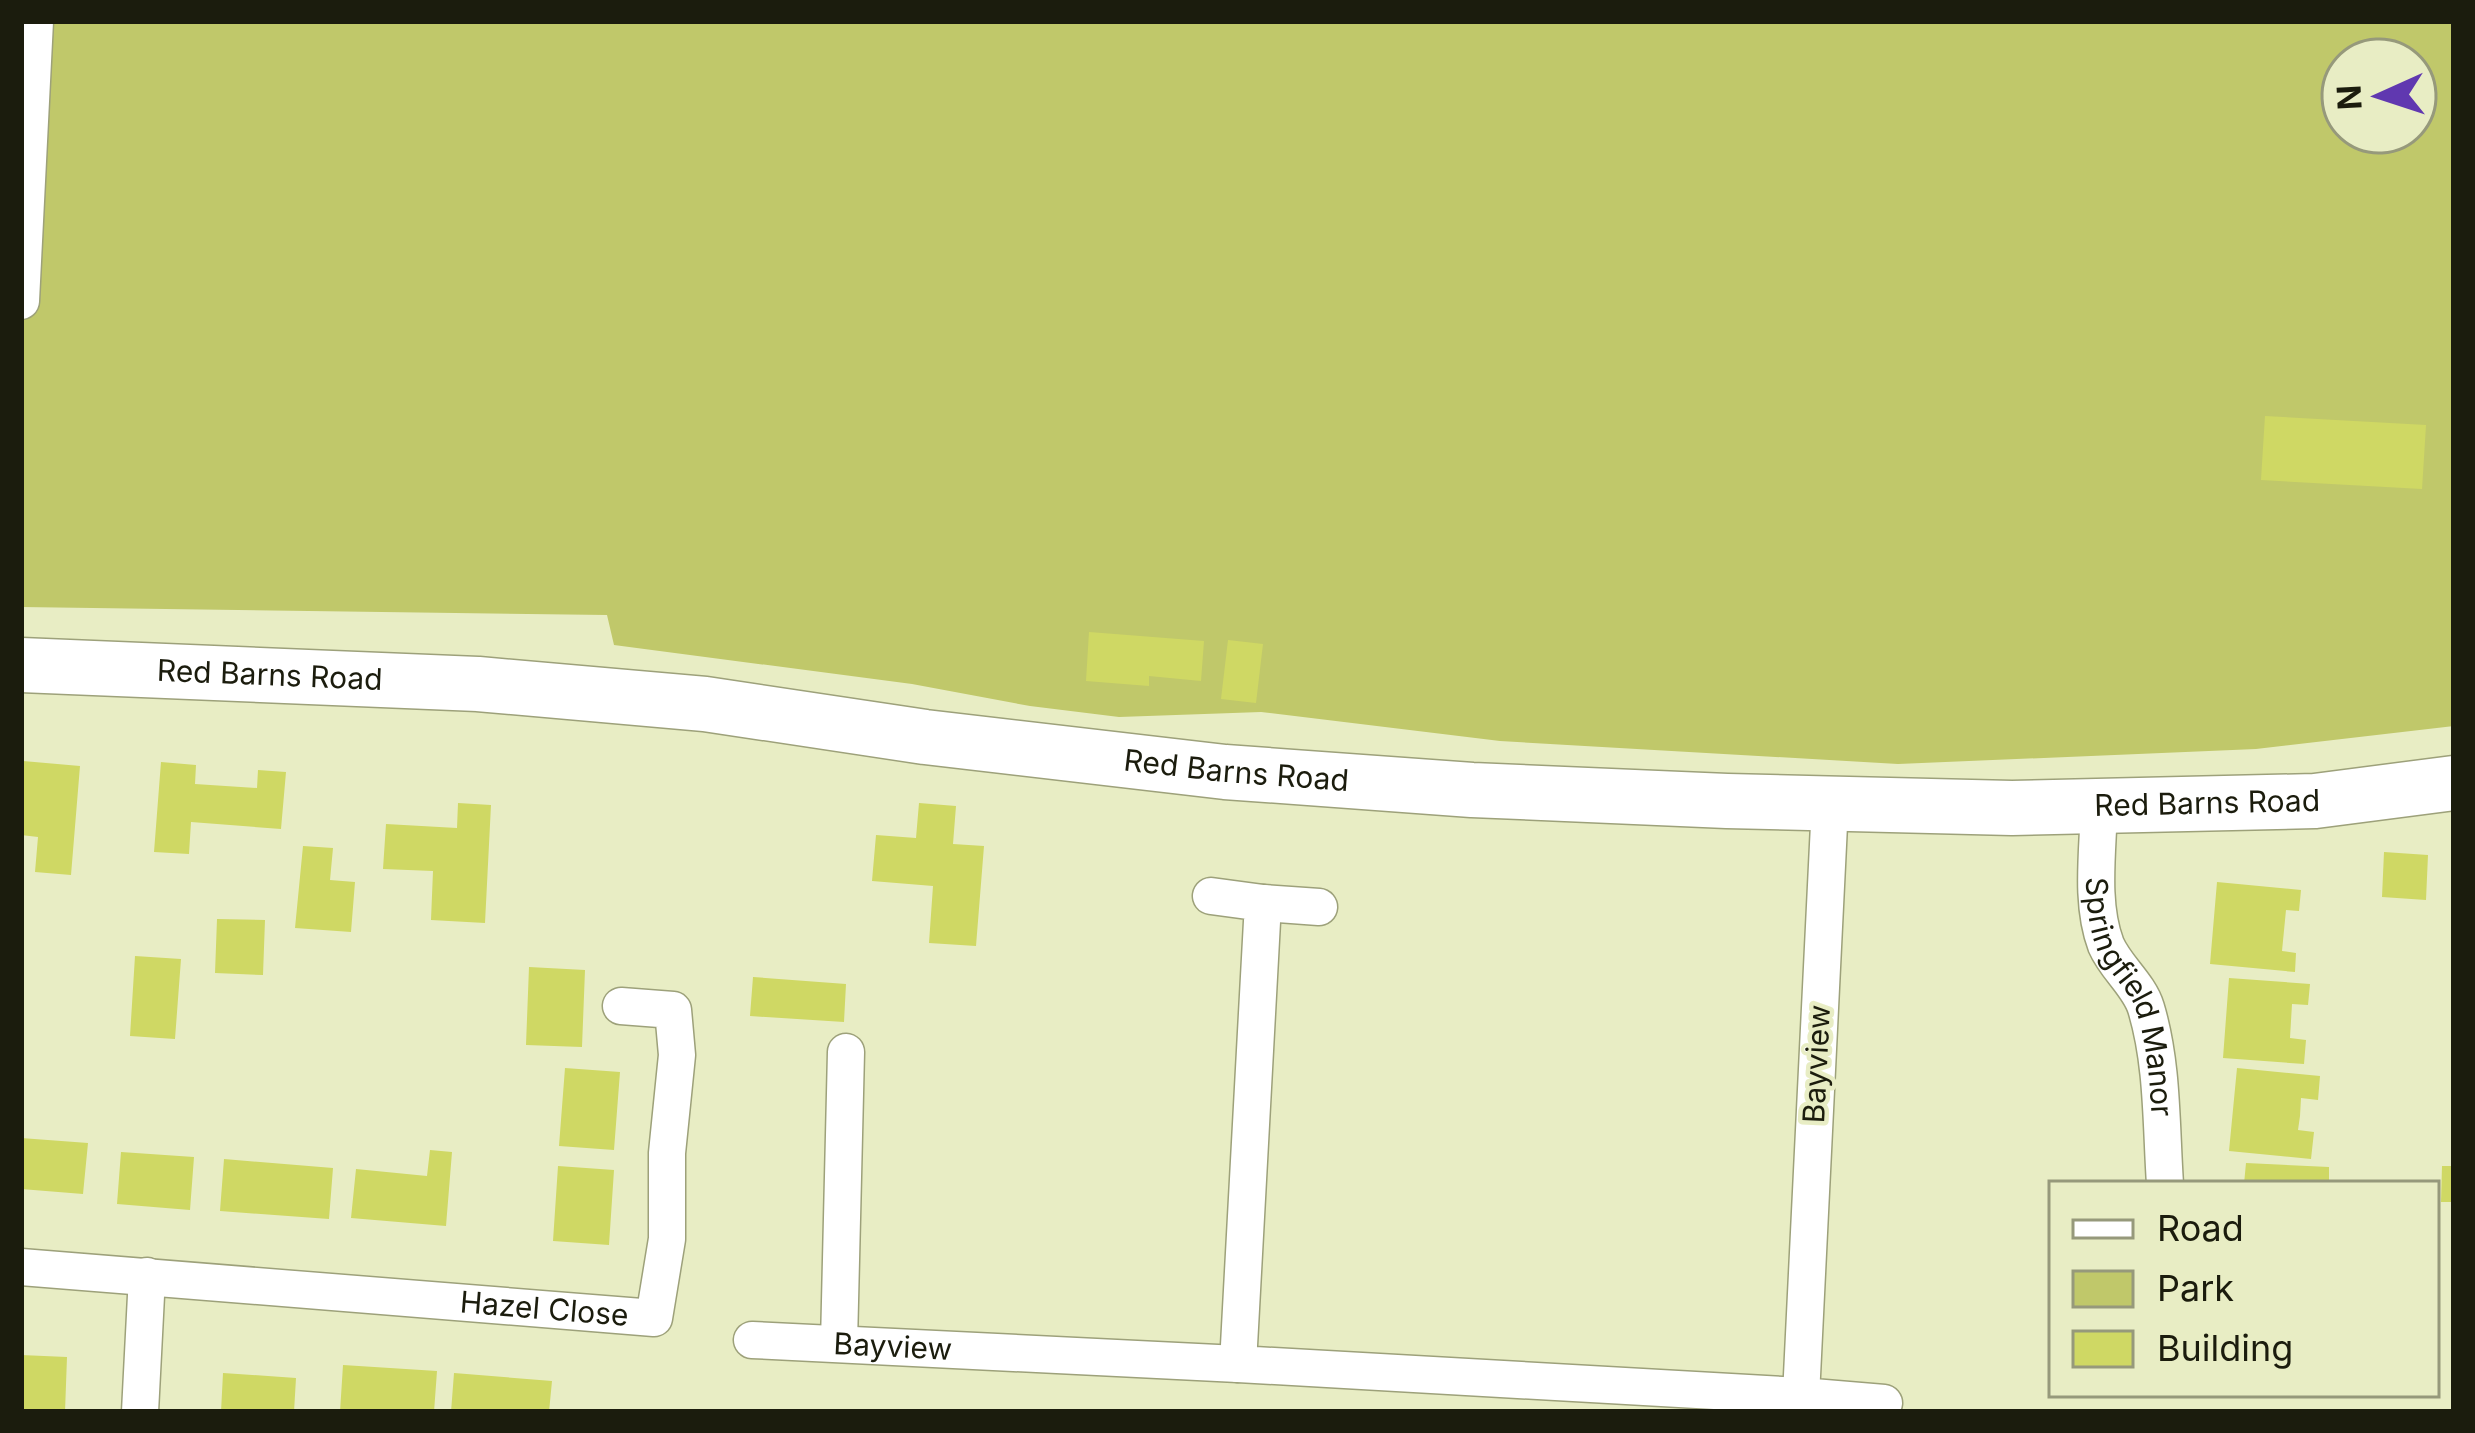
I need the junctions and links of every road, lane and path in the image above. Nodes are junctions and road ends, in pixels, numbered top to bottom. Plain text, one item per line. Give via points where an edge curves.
1 (35, 21) edge
2 (21, 301) edge
3 (21, 664) edge
4 (2454, 783) edge
5 (1829, 804) junction
6 (2099, 806) junction
7 (1211, 896) dead end
8 (1263, 903) junction
9 (1319, 907) dead end
10 (621, 1006) dead end
11 (846, 1052) dead end
12 (2165, 1181) edge
13 (21, 1267) edge
14 (147, 1276) junction
15 (752, 1340) dead end
16 (839, 1343) junction
17 (1238, 1364) junction
18 (1801, 1396) junction
19 (1884, 1403) dead end
20 (140, 1412) edge

1 - 2 street
3 - 5 street, Red Barns Road via 478,684 705,704 1225,772
4 - 6 street, Red Barns Road via 2315,801
5 - 6 street, Red Barns Road
5 - 18 street, Bayview
6 - 12 street, Springfield Manor via 2105,944 2145,1003
7 - 8 street
8 - 9 street
8 - 17 street
10 - 14 street, Hazel Close via 673,1010 667,1239 655,1318
11 - 16 street, Bayview
13 - 14 street
14 - 20 street
15 - 16 street
16 - 17 street, Bayview
17 - 18 street, Bayview
18 - 19 street, Bayview

